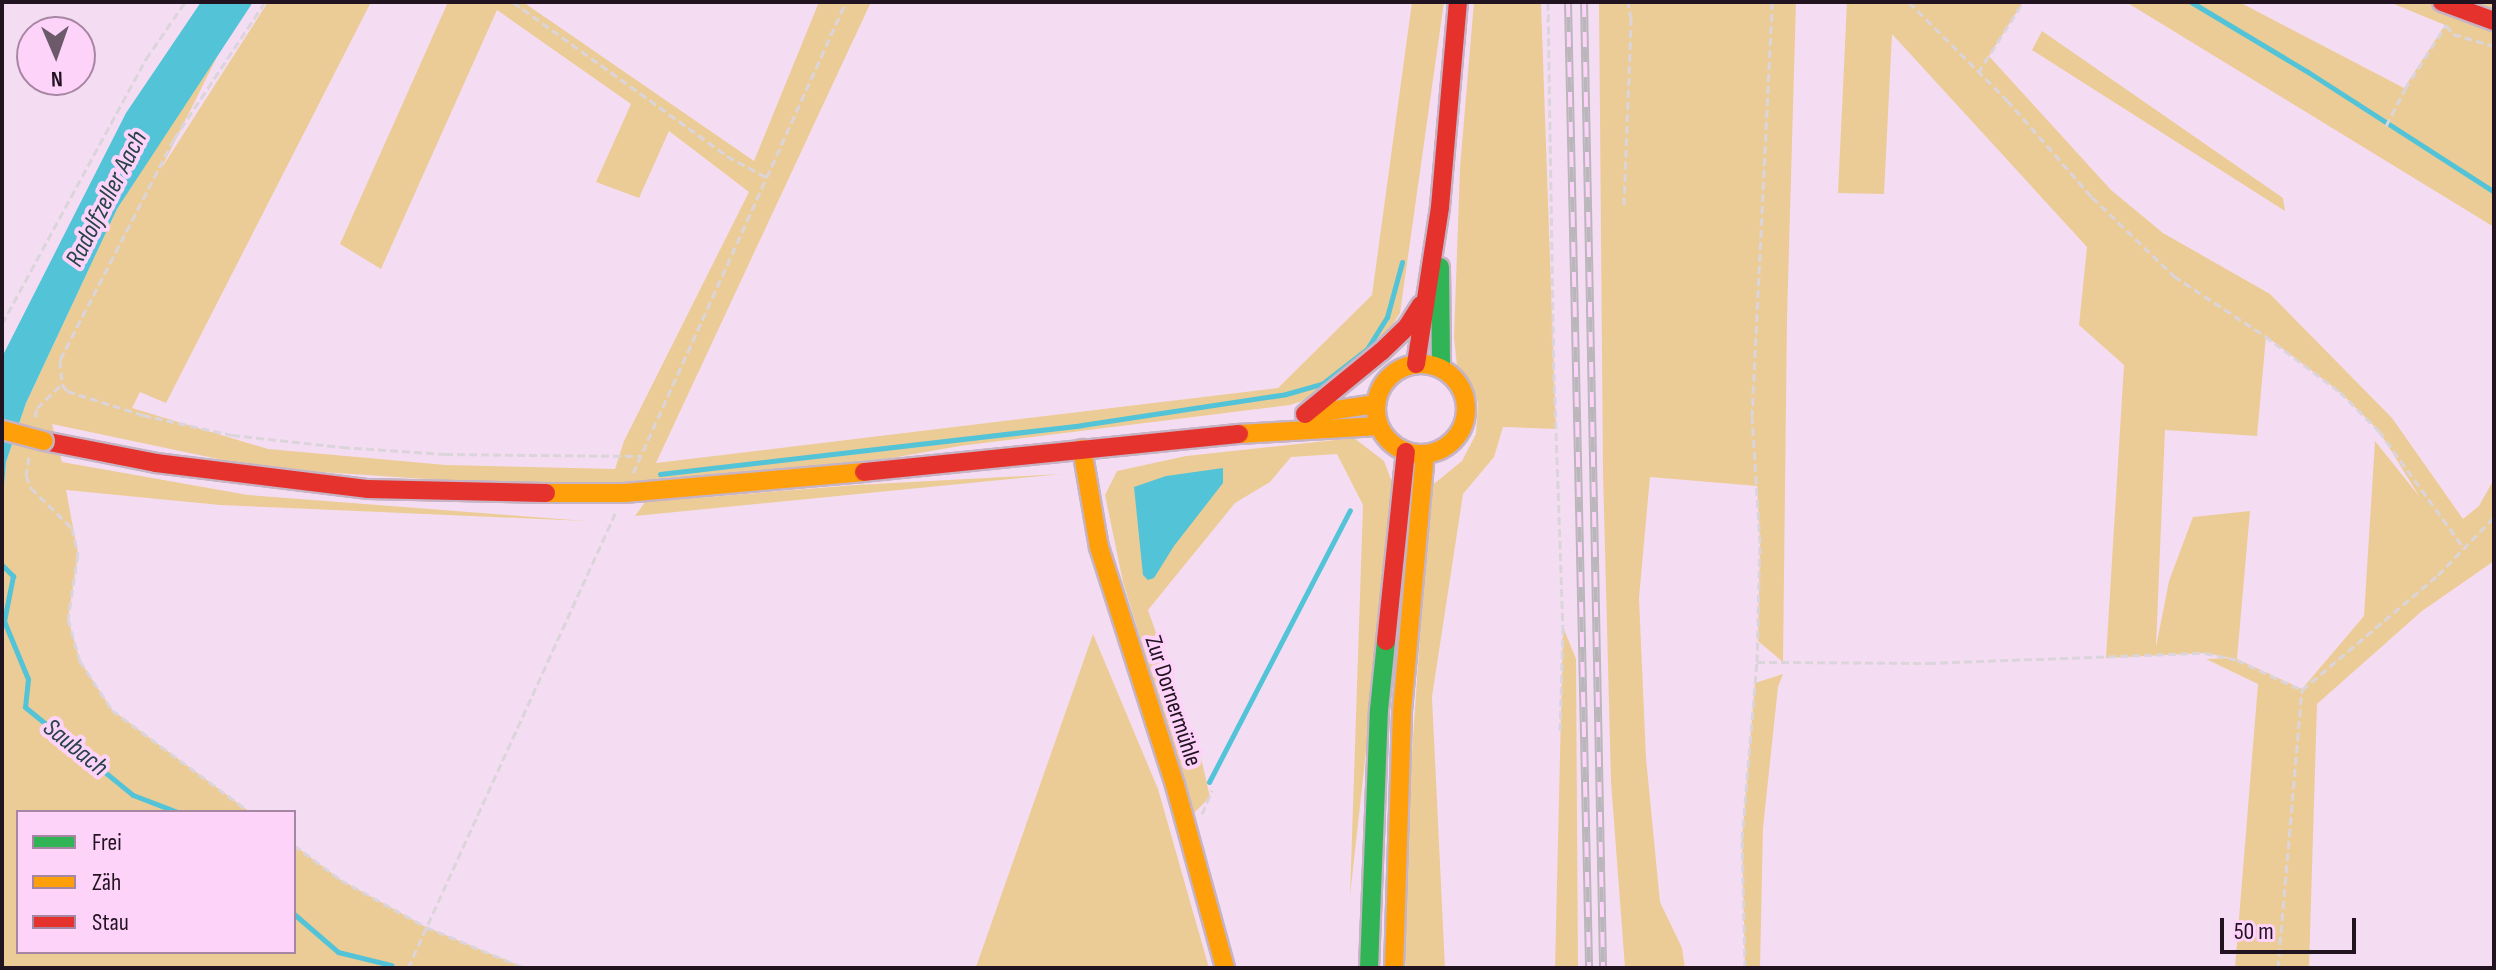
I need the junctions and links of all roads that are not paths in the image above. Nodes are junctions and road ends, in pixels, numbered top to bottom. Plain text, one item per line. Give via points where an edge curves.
1 (1458, 2) edge
2 (2442, 2) edge
3 (2494, 21) edge
4 (1440, 207) junction
5 (1426, 298) junction
6 (1416, 364) junction
7 (1441, 368) junction
8 (1376, 404) junction
9 (1305, 414) junction
10 (1379, 426) junction
11 (2, 430) edge
12 (1240, 434) junction
13 (1082, 449) junction
14 (1415, 453) junction
15 (1225, 968) edge
16 (1369, 968) edge
17 (1394, 968) edge

1 - 4 street
2 - 3 street
4 - 5 street
4 - 7 street
5 - 6 street
5 - 9 street via 1407,327
6 - 7 street
6 - 8 street via 1389,377
7 - 14 street via 1463,391 1467,412 1453,441
8 - 9 street
8 - 10 street
9 - 12 street
10 - 12 street
10 - 14 street via 1390,442
11 - 13 street, bridge via 37,444 170,465 368,489 466,494 624,493
12 - 13 street
13 - 15 street, Zur Dornermühle via 1099,547 1175,785
14 - 16 street via 1379,710
14 - 17 street

